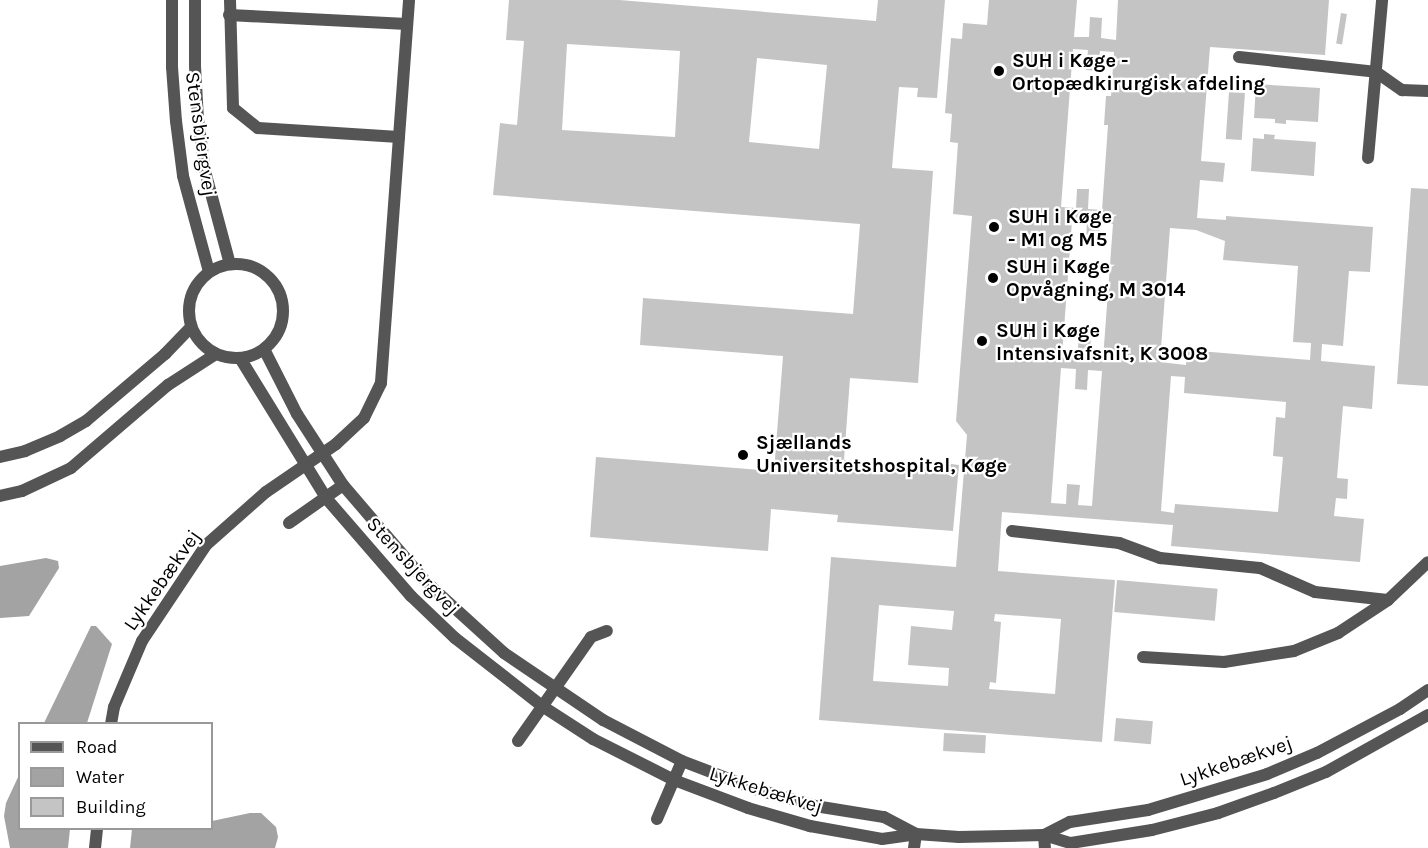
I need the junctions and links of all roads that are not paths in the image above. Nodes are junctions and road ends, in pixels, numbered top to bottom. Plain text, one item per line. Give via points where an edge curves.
1 (172, 0) edge
2 (195, 0) edge
3 (230, 0) edge
4 (409, 0) edge
5 (1382, 0) edge
6 (228, 15) junction
7 (407, 24) junction
8 (1239, 57) dead end
9 (1376, 72) junction
10 (1428, 92) edge
11 (399, 137) junction
12 (1368, 158) dead end
13 (230, 264) junction
14 (209, 272) junction
15 (191, 327) junction
16 (264, 349) junction
17 (216, 354) junction
18 (240, 358) junction
19 (322, 454) junction
20 (0, 457) edge
21 (304, 465) junction
22 (343, 485) junction
23 (0, 496) edge
24 (326, 498) junction
25 (289, 523) dead end
26 (1012, 531) dead end
27 (1428, 562) edge
28 (1388, 600) junction
29 (607, 632) dead end
30 (1143, 657) dead end
31 (555, 688) junction
32 (1428, 690) edge
33 (542, 706) junction
34 (1428, 715) edge
35 (111, 722) edge
36 (621, 730) joint
37 (518, 741) dead end
38 (611, 748) joint
39 (682, 761) junction
40 (674, 780) junction
41 (657, 819) dead end
42 (97, 830) edge
43 (916, 834) junction
44 (1045, 842) edge
45 (95, 848) edge
46 (914, 848) edge

1 - 14 street, Stensbjergvej via 172,67 183,176
2 - 13 street, Stensbjergvej via 195,66 205,171
3 - 6 street
4 - 7 street
5 - 9 street
6 - 7 street
6 - 11 street via 232,108 258,128
7 - 11 street
8 - 9 street
9 - 10 street via 1402,90
9 - 12 street
11 - 19 street, Lykkebækvej via 381,384 364,417
13 - 14 street
13 - 16 street via 260,269 278,288 283,301 281,328
14 - 15 street via 200,280 189,302
15 - 17 street via 197,338
15 - 20 street via 157,362 86,421 25,451
16 - 18 street
16 - 19 street, Stensbjergvej
17 - 18 street
17 - 23 street via 168,385 71,468 22,491
18 - 21 street, Stensbjergvej
19 - 21 street, Lykkebækvej
19 - 22 street, Stensbjergvej
21 - 24 street, Stensbjergvej
21 - 35 street, Lykkebækvej via 266,492 206,545 142,641
22 - 24 street
22 - 31 street, Stensbjergvej via 426,582 504,652
24 - 25 street
24 - 33 street, Stensbjergvej via 411,596 491,669
26 - 28 street via 1119,543 1160,558 1260,568 1315,592
27 - 28 street
28 - 30 street via 1338,633 1293,651 1224,662
29 - 31 street via 591,637
31 - 33 street
31 - 36 street, Stensbjergvej
32 - 44 street, Lykkebækvej via 1317,753 1267,774 1148,810 1070,822
33 - 37 street
33 - 38 street, Stensbjergvej
34 - 44 street, Lykkebækvej via 1326,772 1218,813 1152,830 1071,843
36 - 39 street, Lykkebækvej
38 - 40 street, Lykkebækvej
39 - 40 street
39 - 43 street, Lykkebækvej via 755,789 815,806 884,817
40 - 41 street
40 - 43 street, Lykkebækvej via 810,826 882,839
42 - 45 street
43 - 44 street, Lykkebækvej
43 - 46 street

